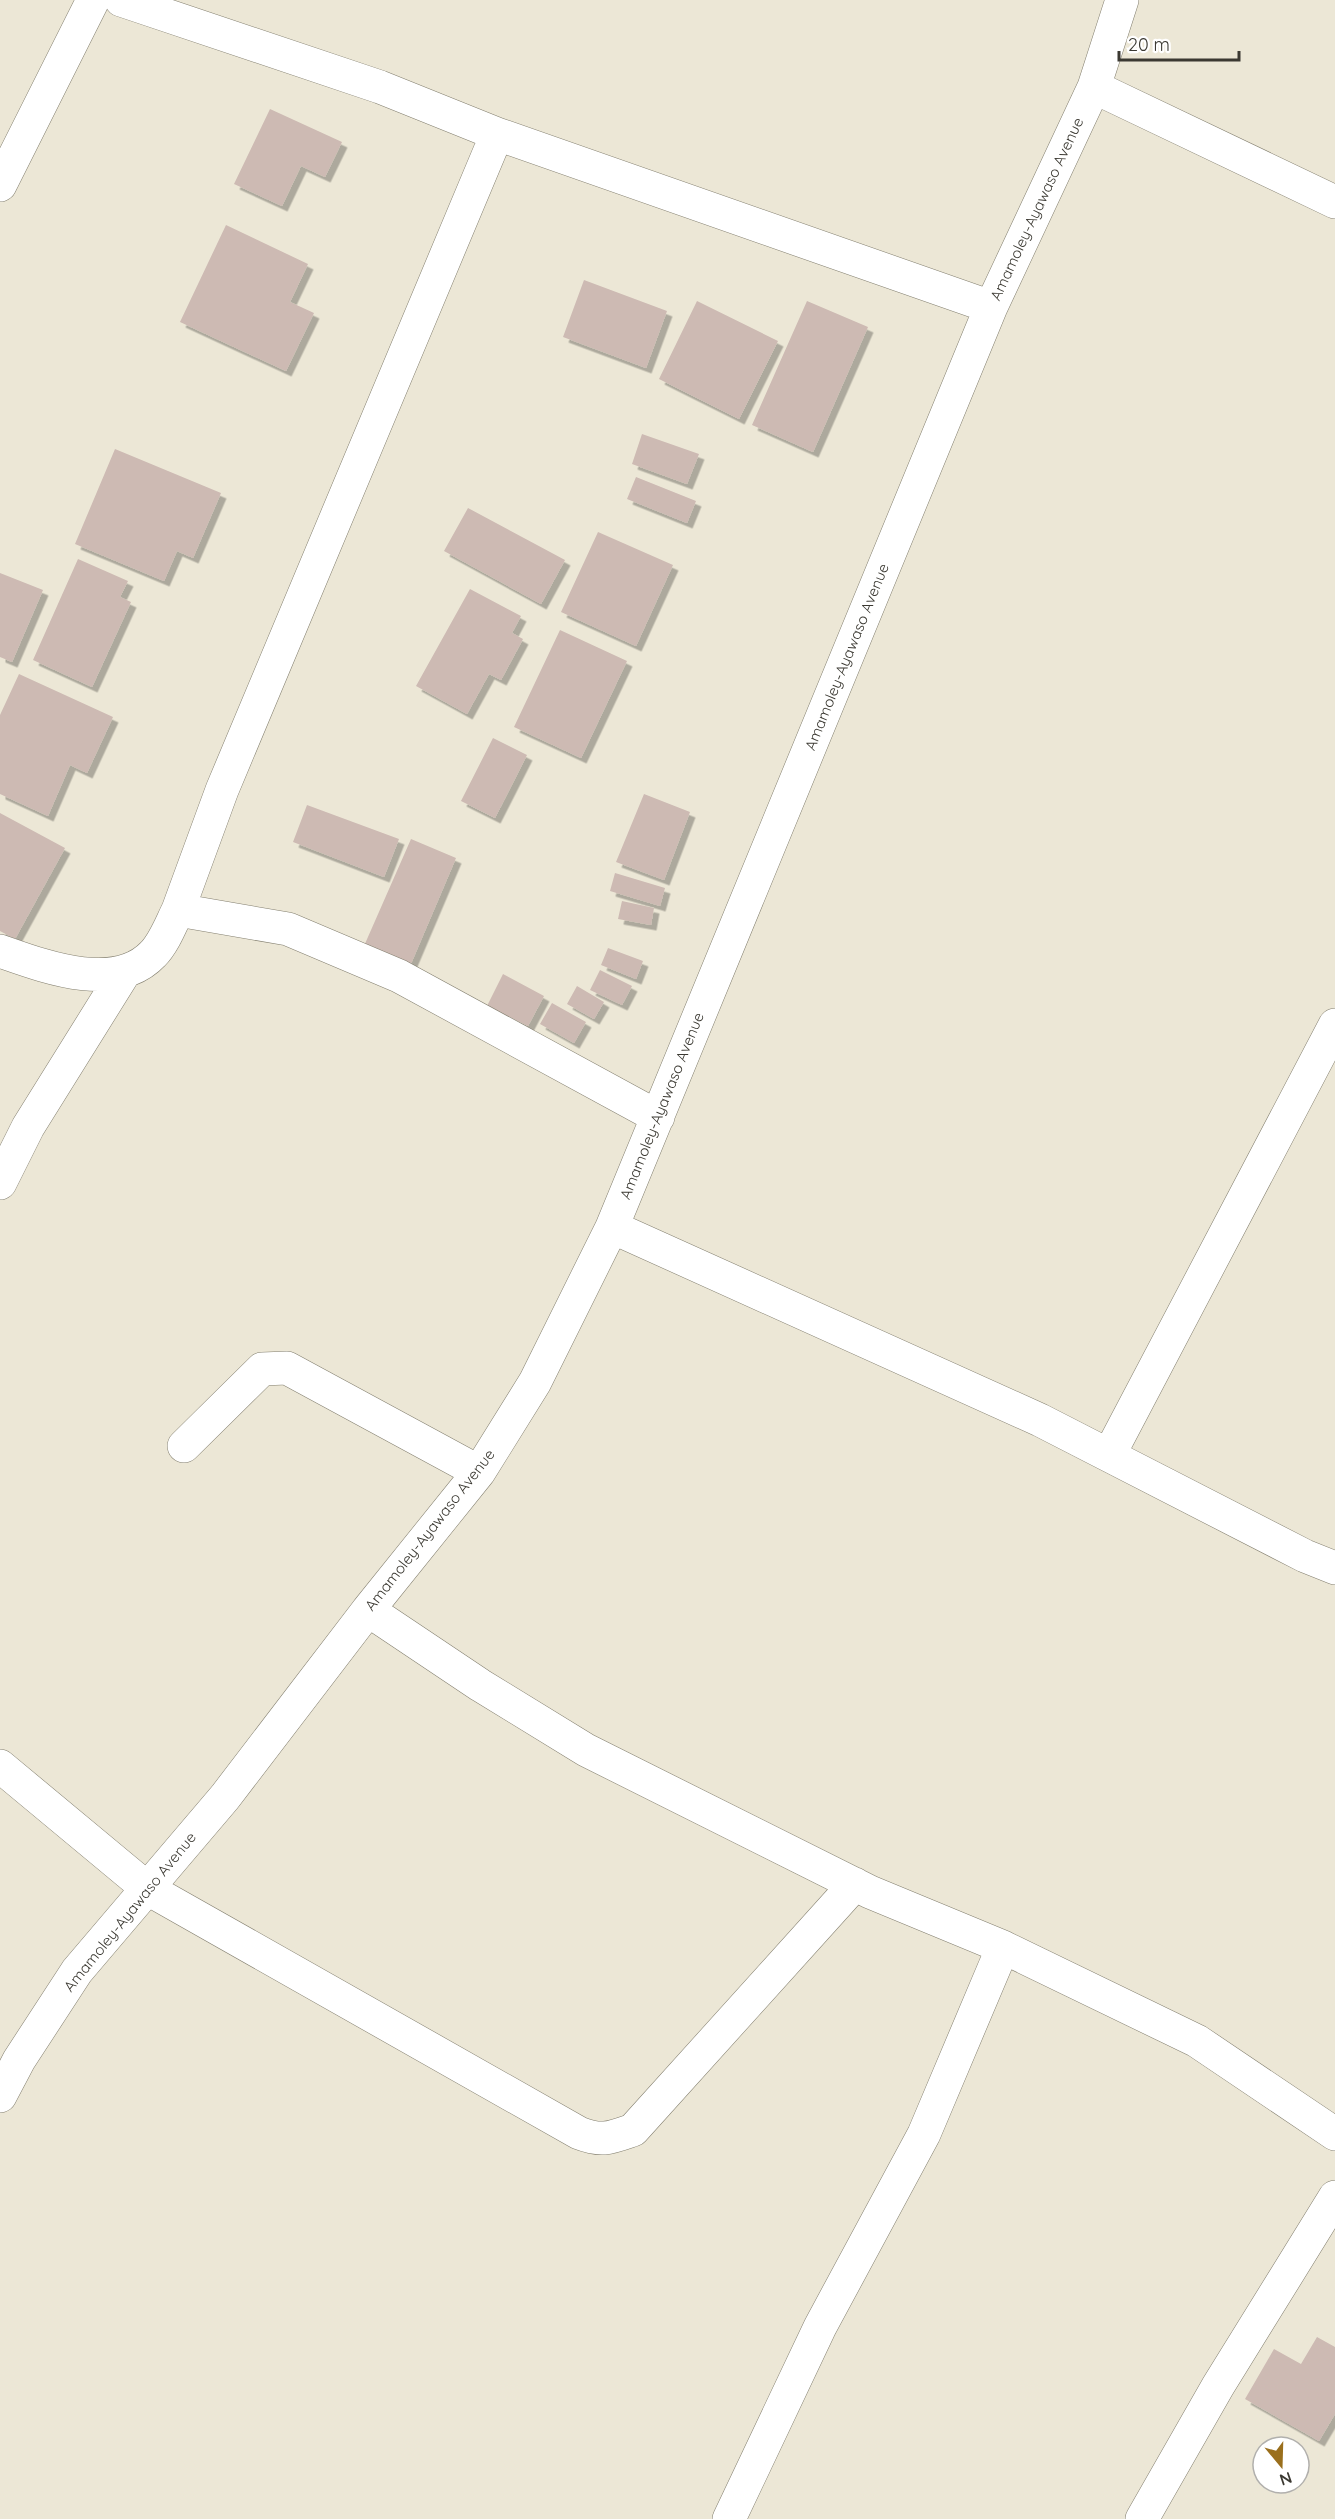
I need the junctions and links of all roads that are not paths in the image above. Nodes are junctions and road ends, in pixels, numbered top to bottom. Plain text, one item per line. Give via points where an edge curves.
1 (93, 0) edge
2 (121, 0) edge
3 (1122, 0) edge
4 (1094, 87) junction
5 (497, 134) junction
6 (0, 185) edge
7 (1335, 202) edge
8 (991, 307) junction
9 (178, 910) junction
10 (0, 951) edge
11 (124, 973) junction
12 (1335, 1026) edge
13 (658, 1118) junction
14 (0, 1183) edge
15 (612, 1227) junction
16 (184, 1446) dead end
17 (1109, 1455) junction
18 (479, 1472) junction
19 (1335, 1568) edge
20 (368, 1610) junction
21 (0, 1766) edge
22 (855, 1884) junction
23 (148, 1888) junction
24 (1003, 1947) junction
25 (0, 2096) edge
26 (1334, 2131) edge
27 (1335, 2197) edge
28 (729, 2519) edge
29 (1142, 2519) edge

1 - 6 street
2 - 5 street via 380,87
3 - 4 street, Amamoley-Ayawaso Avenue
4 - 7 street
4 - 8 street, Amamoley-Ayawaso Avenue
5 - 8 street
5 - 9 street via 222,790
8 - 13 street, Amamoley-Ayawaso Avenue
9 - 11 street via 153,955
9 - 13 street via 288,929 399,976
10 - 11 street via 83,975
11 - 14 street via 28,1126
12 - 17 street
13 - 15 street, Amamoley-Ayawaso Avenue
15 - 17 street via 1040,1420
15 - 18 street, Amamoley-Ayawaso Avenue via 535,1382
16 - 18 street via 262,1369 287,1368
17 - 19 street
18 - 20 street, Amamoley-Ayawaso Avenue
20 - 22 street via 586,1750
20 - 23 street, Amamoley-Ayawaso Avenue via 225,1797
21 - 23 street
22 - 23 street via 633,2130 597,2140
22 - 24 street
23 - 25 street, Amamoley-Ayawaso Avenue via 77,1971
24 - 26 street via 1197,2041
24 - 28 street via 924,2134 820,2327
27 - 29 street via 1218,2386

